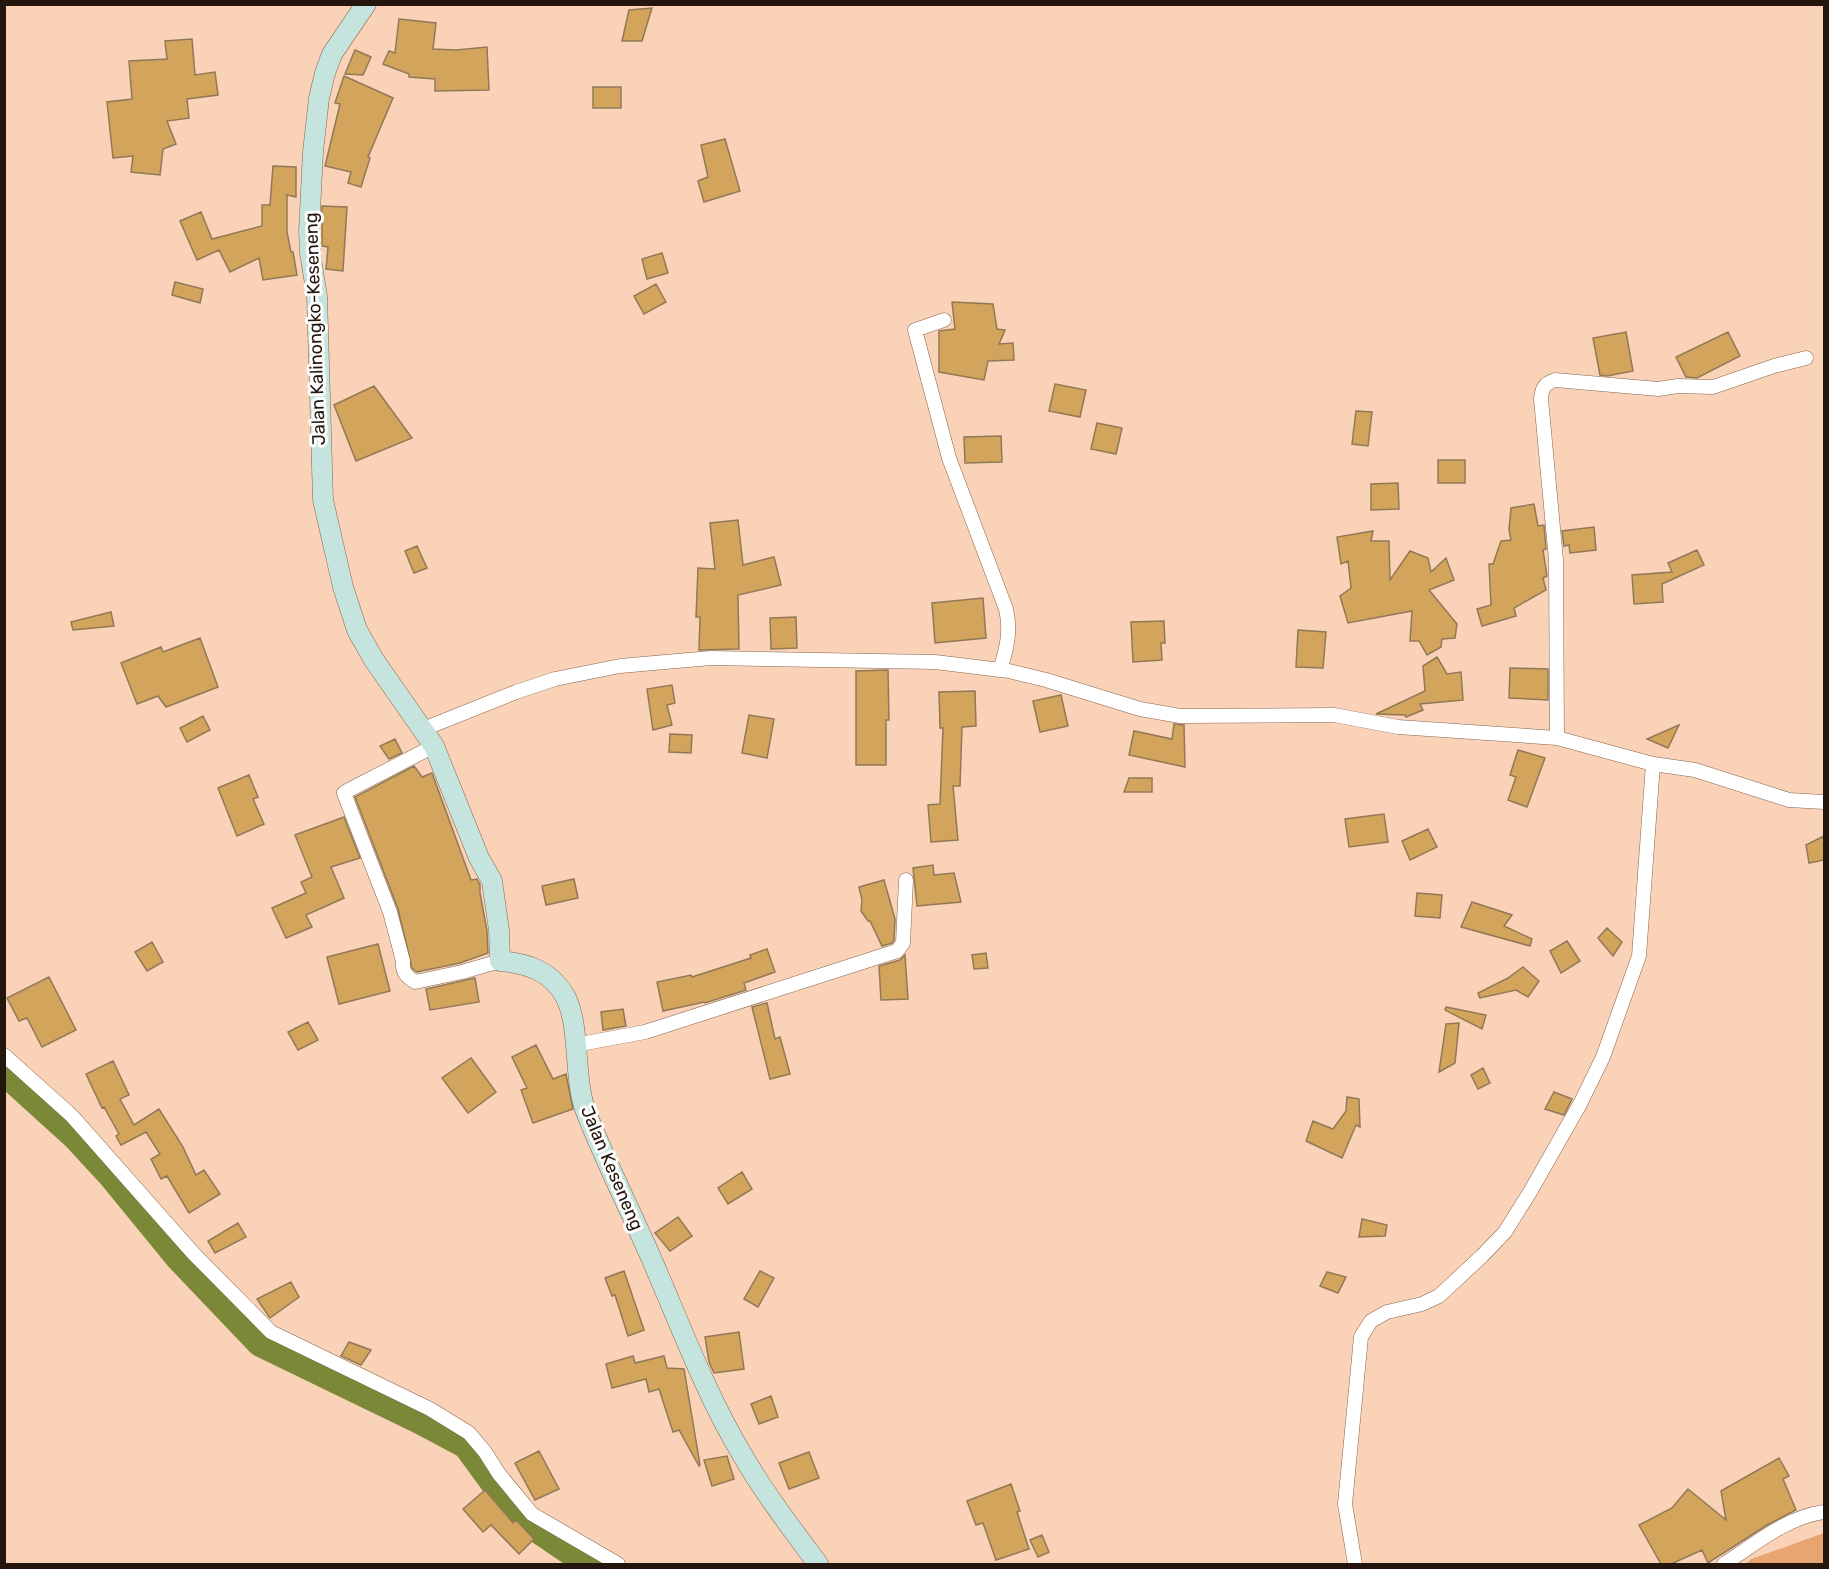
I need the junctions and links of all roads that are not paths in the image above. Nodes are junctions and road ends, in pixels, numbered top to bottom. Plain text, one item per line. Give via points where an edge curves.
1 (366, 4) edge
2 (944, 320) dead end
3 (1806, 358) dead end
4 (1000, 670) junction
5 (422, 730) junction
6 (1557, 738) junction
7 (434, 746) junction
8 (1653, 764) junction
9 (1824, 802) edge
10 (906, 880) dead end
11 (500, 962) junction
12 (575, 1045) junction
13 (4, 1055) edge
14 (1824, 1512) edge
15 (618, 1564) edge
16 (818, 1564) edge
17 (1355, 1564) edge
18 (1724, 1564) edge

1 - 5 street, Jalan Kalinongko-Keseneng via 332,54 325,73 313,162 309,242 317,296 323,500 357,630
2 - 4 street via 915,330 950,458 1006,609 1008,645
3 - 6 street via 1713,387 1658,389 1555,380 1542,389 1556,560
4 - 5 street via 935,663 711,657 620,666 555,679
4 - 6 street via 1140,709 1180,716 1334,715 1398,727
5 - 7 street, Jalan Kalinongko-Keseneng
6 - 8 street
7 - 11 street via 492,882
7 - 11 street via 347,790 346,801 390,912 406,975 415,982
8 - 9 street via 1695,770 1789,800
8 - 17 street via 1640,956 1604,1057 1511,1222 1482,1256 1439,1296 1387,1312 1371,1321 1361,1337 1345,1504
10 - 12 street via 903,944 897,951 645,1032
11 - 12 street, Jalan Keseneng via 532,967 553,981 567,1001
12 - 16 street, Jalan Keseneng via 580,1089 592,1127 726,1426 763,1489
13 - 15 street via 72,1116 193,1253 271,1332 430,1409 469,1433 532,1514
14 - 18 street via 1809,1514 1774,1531

